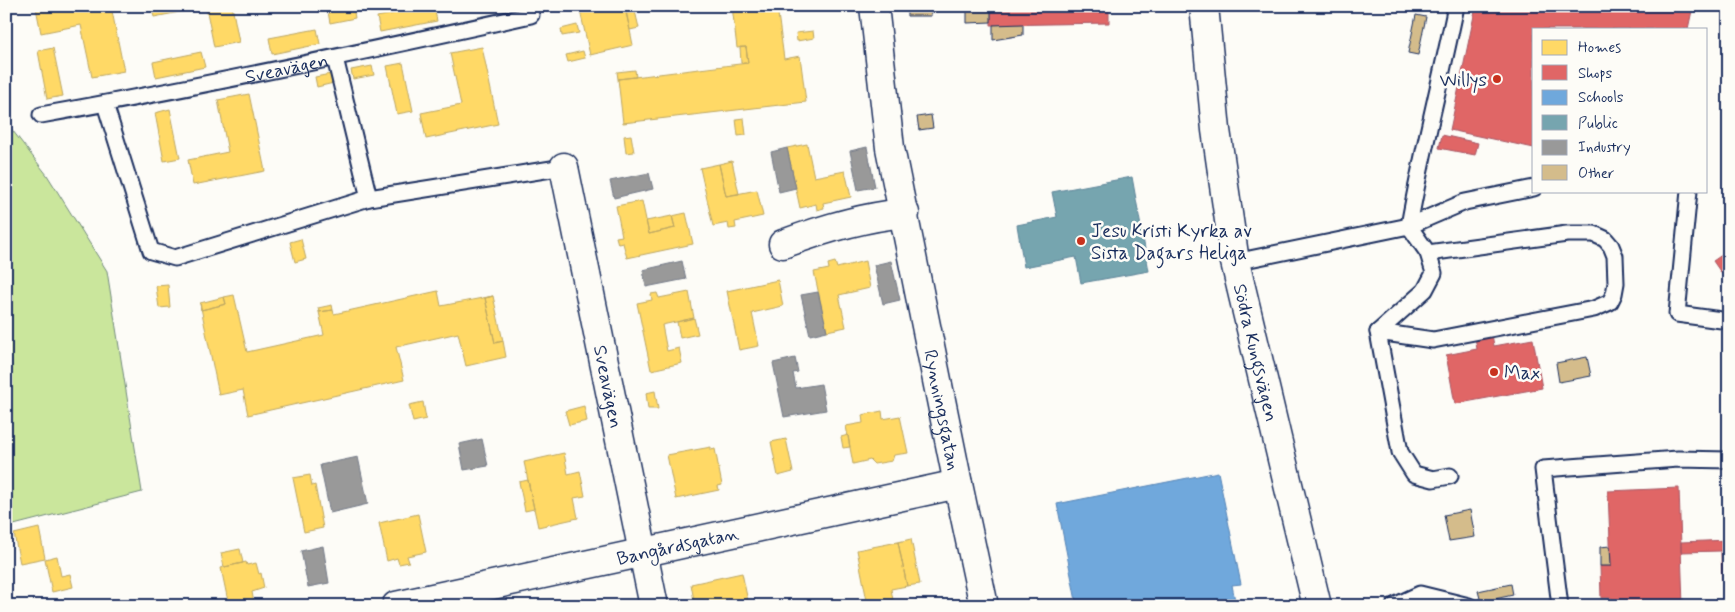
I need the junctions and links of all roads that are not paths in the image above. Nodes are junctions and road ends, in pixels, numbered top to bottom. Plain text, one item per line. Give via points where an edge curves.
1 (874, 6) edge
2 (1204, 6) edge
3 (1456, 6) edge
4 (531, 15) dead end
5 (335, 58) junction
6 (105, 104) junction
7 (41, 115) dead end
8 (564, 167) joint
9 (1532, 188) edge
10 (1689, 192) edge
11 (369, 198) junction
12 (905, 213) junction
13 (1409, 226) junction
14 (783, 244) dead end
15 (1428, 253) junction
16 (1235, 262) junction
17 (1729, 321) edge
18 (1378, 332) junction
19 (1729, 460) edge
20 (1450, 476) dead end
21 (958, 484) junction
22 (643, 551) junction
23 (396, 606) edge
24 (654, 606) edge
25 (984, 606) edge
26 (1317, 606) edge
27 (1394, 606) edge
28 (1469, 606) edge
29 (1560, 606) edge

1 - 12 street, Rynningsgatan via 890,148
2 - 16 street, Södra Kungsvägen via 1216,130
3 - 13 lane via 1420,162
4 - 5 lane, Sveavägen
5 - 6 lane, Sveavägen
5 - 11 lane
6 - 7 lane, Sveavägen
6 - 11 lane via 151,251 175,258
8 - 11 lane
8 - 22 street, Sveavägen
9 - 13 lane via 1465,202
10 - 17 lane via 1677,314
12 - 14 street via 841,224
12 - 21 street, Rynningsgatan
13 - 15 lane
13 - 16 lane
15 - 18 lane via 1434,273 1425,290
15 - 18 lane via 1567,234 1594,234 1611,246 1616,283 1614,294 1610,302 1594,309 1433,340
16 - 26 street, Södra Kungsvägen
18 - 20 lane via 1400,452 1414,474 1433,479
19 - 29 lane via 1678,459 1543,469
21 - 22 street, Bangårdsgatan
21 - 25 street, Rynningsgatan
22 - 23 street, Bangårdsgatan
22 - 24 street, Sveavägen
27 - 28 lane via 1420,594

